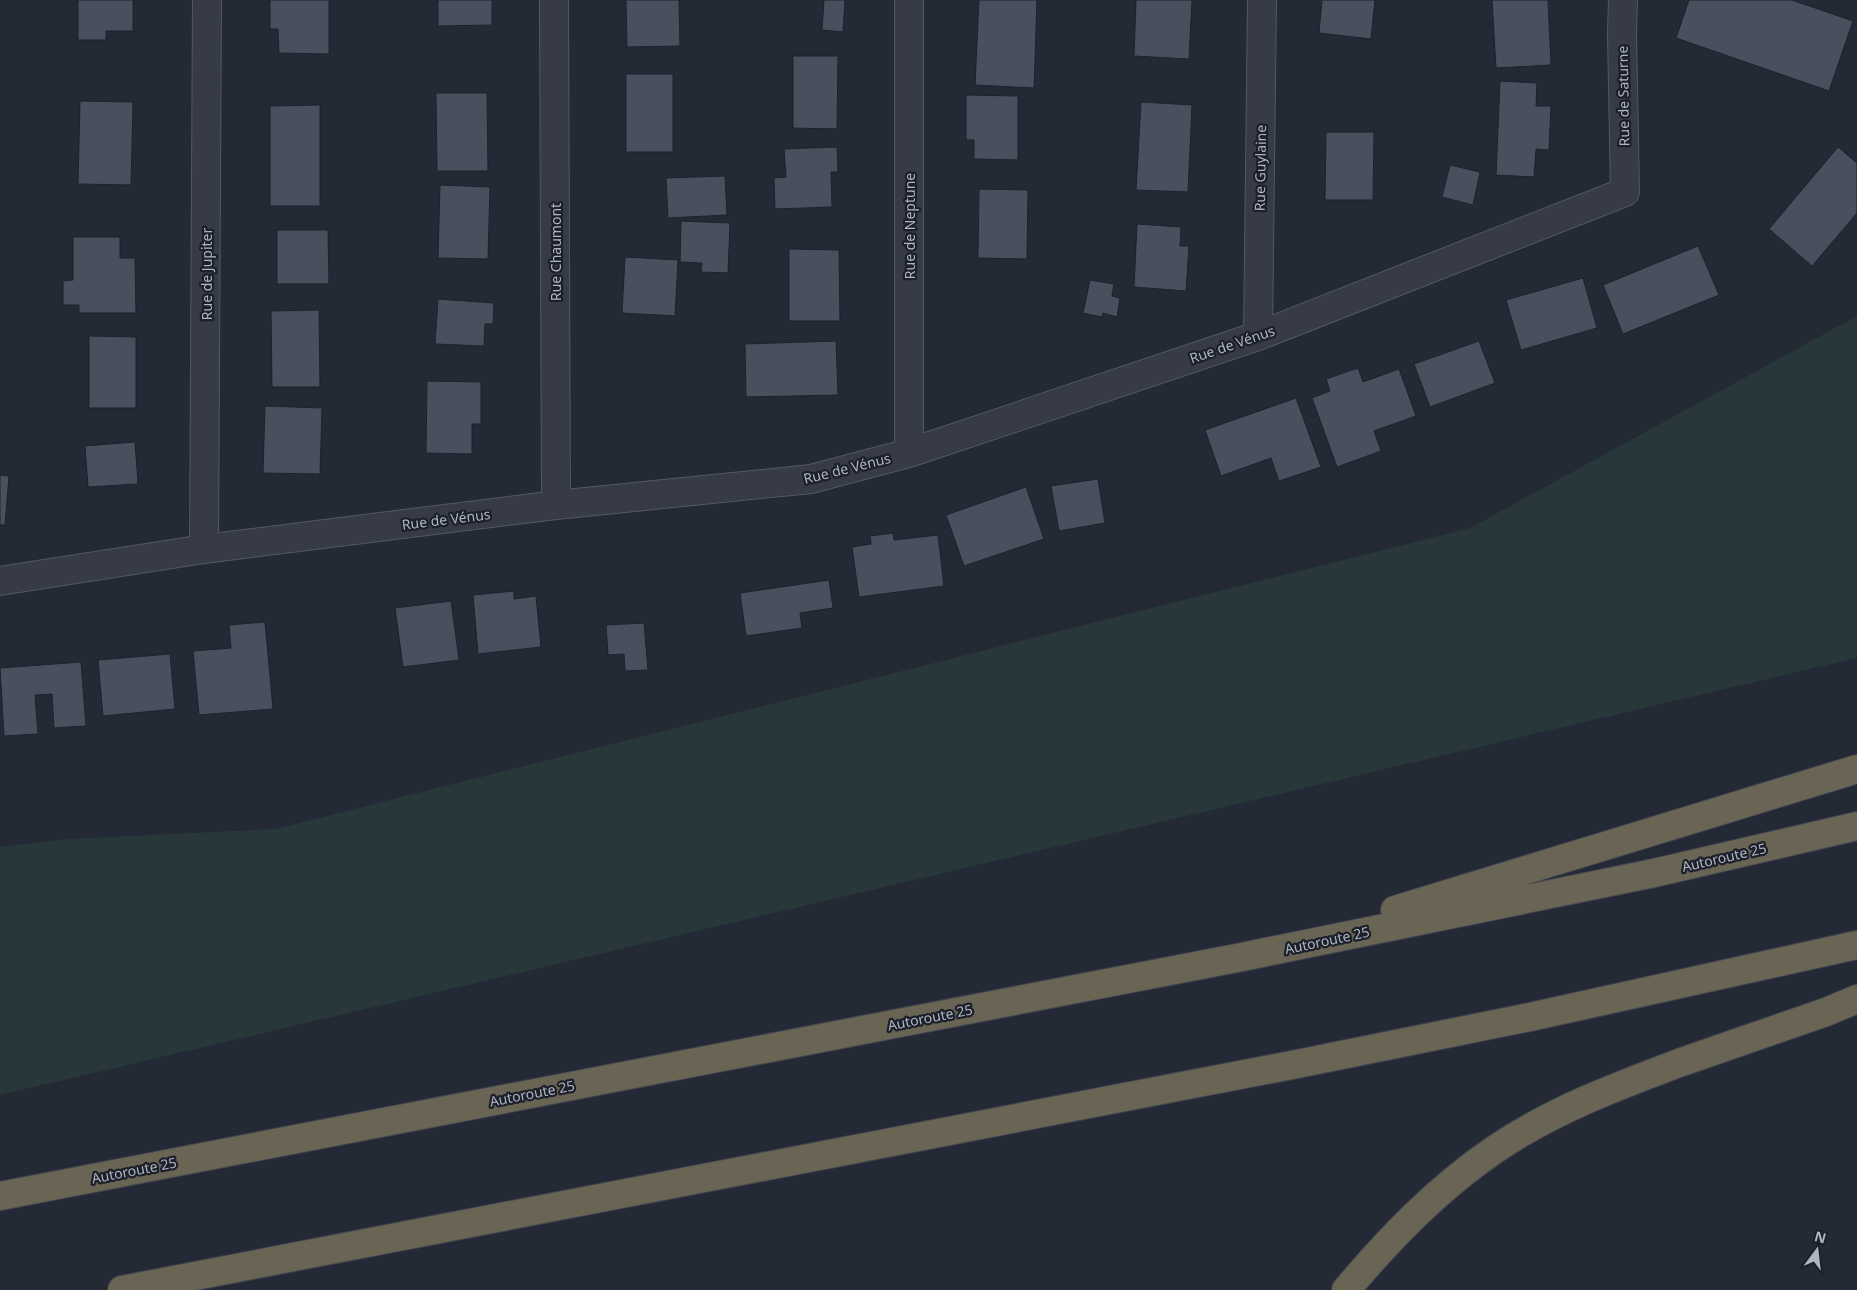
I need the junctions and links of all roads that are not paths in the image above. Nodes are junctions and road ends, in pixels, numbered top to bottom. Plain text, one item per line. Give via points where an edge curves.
1 (207, 0) edge
2 (554, 0) edge
3 (909, 0) edge
4 (1262, 0) edge
5 (1623, 0) edge
6 (1624, 192) joint
7 (1258, 336) junction
8 (909, 453) junction
9 (556, 505) junction
10 (204, 549) junction
11 (0, 581) edge
12 (1857, 769) edge
13 (1857, 826) edge
14 (1857, 945) edge
15 (1237, 958) junction
16 (1857, 999) edge
17 (0, 1196) edge
18 (122, 1290) edge
19 (1346, 1290) edge

1 - 10 street, Rue de Jupiter
2 - 9 street, Rue Chaumont
3 - 8 street, Rue de Neptune
4 - 7 street, Rue Guylaine
5 - 6 street, Rue de Saturne
6 - 7 street, Rue de Vénus
7 - 8 street, Rue de Vénus
8 - 9 street, Rue de Vénus via 811,479
9 - 10 street, Rue de Vénus
10 - 11 street, Rue de Vénus
12 - 15 highway
13 - 15 highway, Autoroute 25 via 1663,871
14 - 18 highway via 1540,1015 1297,1064
15 - 17 highway, Autoroute 25
16 - 19 highway via 1622,1084 1533,1126 1495,1149 1430,1200

